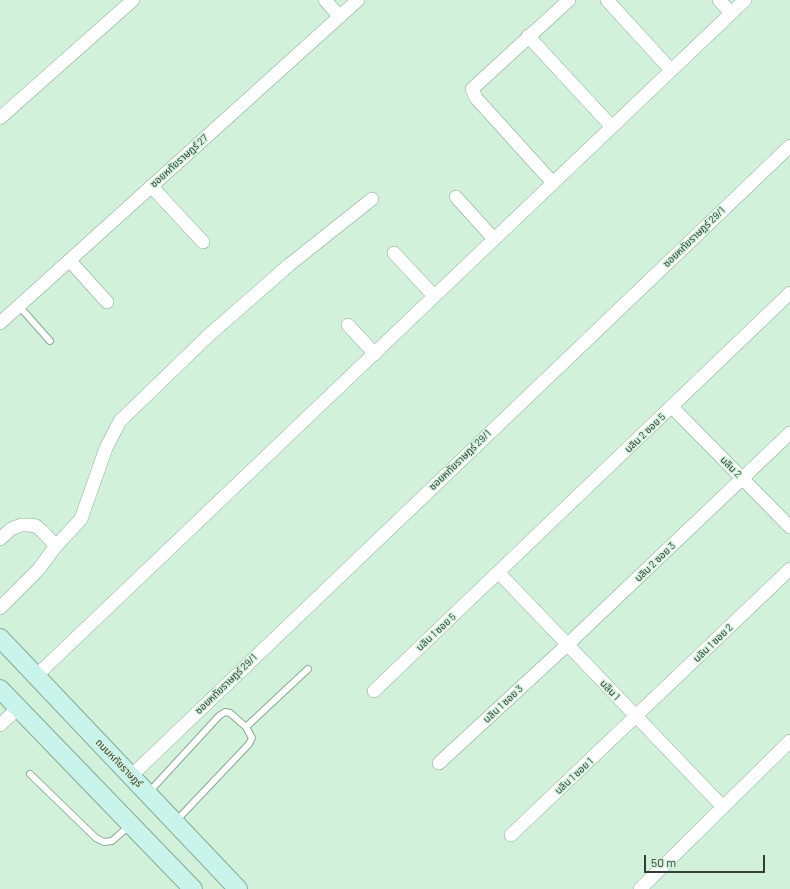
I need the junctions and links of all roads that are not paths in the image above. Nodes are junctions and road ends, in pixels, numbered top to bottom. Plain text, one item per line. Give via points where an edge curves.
1 (133, 0) edge
2 (325, 0) edge
3 (358, 0) edge
4 (569, 0) edge
5 (607, 0) edge
6 (719, 0) edge
7 (745, 0) edge
8 (731, 13) junction
9 (340, 17) junction
10 (528, 36) junction
11 (671, 70) junction
12 (0, 118) edge
13 (612, 127) junction
14 (790, 146) edge
15 (553, 183) junction
16 (151, 186) junction
17 (456, 197) dead end
18 (372, 200) dead end
19 (494, 239) junction
20 (203, 242) dead end
21 (394, 253) dead end
22 (70, 261) junction
23 (790, 293) edge
24 (434, 296) junction
25 (107, 302) dead end
26 (19, 306) junction
27 (0, 323) edge
28 (348, 325) dead end
29 (50, 341) dead end
30 (374, 354) junction
31 (672, 407) junction
32 (790, 433) edge
33 (742, 479) junction
34 (790, 527) edge
35 (0, 539) edge
36 (56, 546) junction
37 (790, 569) edge
38 (499, 573) junction
39 (0, 608) edge
40 (0, 638) edge
41 (567, 646) junction
42 (308, 669) dead end
43 (36, 676) junction
44 (0, 689) edge
45 (374, 691) dead end
46 (18, 708) junction
47 (636, 717) junction
48 (0, 725) edge
49 (246, 727) junction
50 (790, 741) edge
51 (440, 764) dead end
52 (30, 774) dead end
53 (131, 776) junction
54 (147, 794) junction
55 (723, 807) junction
56 (174, 822) junction
57 (130, 825) junction
58 (511, 835) dead end
59 (193, 889) edge
60 (238, 889) edge
61 (640, 889) edge

1 - 12 street
2 - 9 street
3 - 9 street, ซอยหทัยราษฎร์ 27
4 - 10 street
5 - 11 street
6 - 8 street
7 - 8 street
8 - 11 street
9 - 16 street, ซอยหทัยราษฎร์ 27
10 - 13 street
10 - 15 street via 474,86 473,93
11 - 13 street
13 - 15 street
14 - 53 street, ซอยหทัยราษฎร์ 29/1
15 - 19 street
16 - 20 street
16 - 22 street, ซอยหทัยราษฎร์ 27
17 - 19 street
18 - 36 street via 289,265 209,335 120,421 106,448 81,519
19 - 24 street
21 - 24 street
22 - 25 street
22 - 26 street, ซอยหทัยราษฎร์ 27
23 - 31 street, นลิน 2 ซอย 5
24 - 30 street
26 - 27 street, ซอยหทัยราษฎร์ 27
26 - 29 lane
28 - 30 street
30 - 43 street
31 - 33 street, นลิน 2
31 - 38 street, นลิน 2 ซอย 5
32 - 33 street, นลิน 2 ซอย 3
33 - 34 street, นลิน 2
33 - 41 street, นลิน 2 ซอย 3
35 - 36 street via 11,529 29,524 39,529
36 - 39 street via 38,570
37 - 47 street, นลิน 1 ซอย 2
38 - 41 street, นลิน 1
38 - 45 street, นลิน 1 ซอย 5
40 - 43 main road, ถนนหทัยราษฎร์
41 - 47 street, นลิน 1
41 - 51 street, นลิน 1 ซอย 3
42 - 49 lane
43 - 53 main road, ถนนหทัยราษฎร์
44 - 46 main road
46 - 48 street
46 - 57 main road
47 - 55 street, นลิน 1
47 - 58 street, นลิน 1 ซอย 1
49 - 54 lane via 230,713 225,712 219,716
49 - 56 lane via 252,738 249,744
50 - 55 street
52 - 57 lane via 96,838 112,842
53 - 54 main road, ถนนหทัยราษฎร์
54 - 56 main road, ถนนหทัยราษฎร์
55 - 61 street
56 - 60 main road, ถนนหทัยราษฎร์
57 - 59 main road

